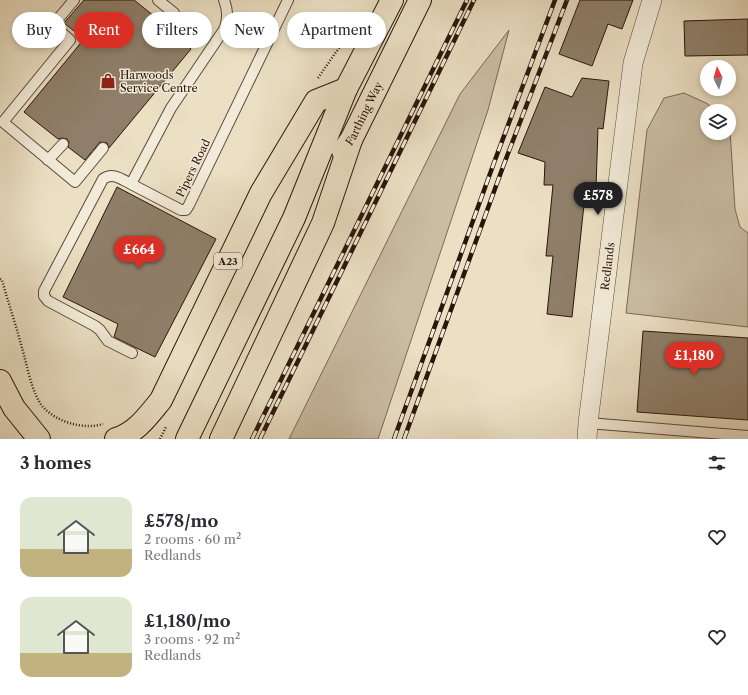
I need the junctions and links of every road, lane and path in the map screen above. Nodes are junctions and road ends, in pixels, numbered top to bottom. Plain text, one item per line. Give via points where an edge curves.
1 (74, 0) edge
2 (158, 0) edge
3 (288, 0) edge
4 (392, 0) edge
5 (420, 0) edge
6 (652, 0) edge
7 (228, 3) edge
8 (173, 12) edge
9 (346, 89) junction
10 (351, 140) junction
11 (64, 144) dead end
12 (104, 148) dead end
13 (48, 160) junction
14 (131, 184) junction
15 (294, 218) junction
16 (0, 279) edge
17 (132, 353) dead end
18 (0, 381) edge
19 (110, 431) edge
20 (587, 431) edge
21 (748, 436) edge
22 (38, 439) edge
23 (187, 439) edge
24 (221, 439) edge

1 - 13 lane via 53,25 70,40 3,122
2 - 8 lane
3 - 14 lane, Pipers Road via 186,210 181,210
4 - 9 main road, Farthing Way
5 - 10 main road, Farthing Way
6 - 20 street, Redlands via 633,64
7 - 14 lane via 225,28 171,108
9 - 15 main road, Farthing Way
9 - 19 main road, A23 via 316,101 261,193 161,400 145,420 126,436
10 - 15 main road, Farthing Way
10 - 24 main road via 323,223
11 - 13 lane
12 - 13 lane via 75,182
14 - 17 lane via 113,175 103,178 44,296 48,301 95,326 108,341
15 - 23 main road, Farthing Way
16 - 19 path via 32,385 43,407 59,420 98,426
18 - 22 main road via 14,408
20 - 21 lane

